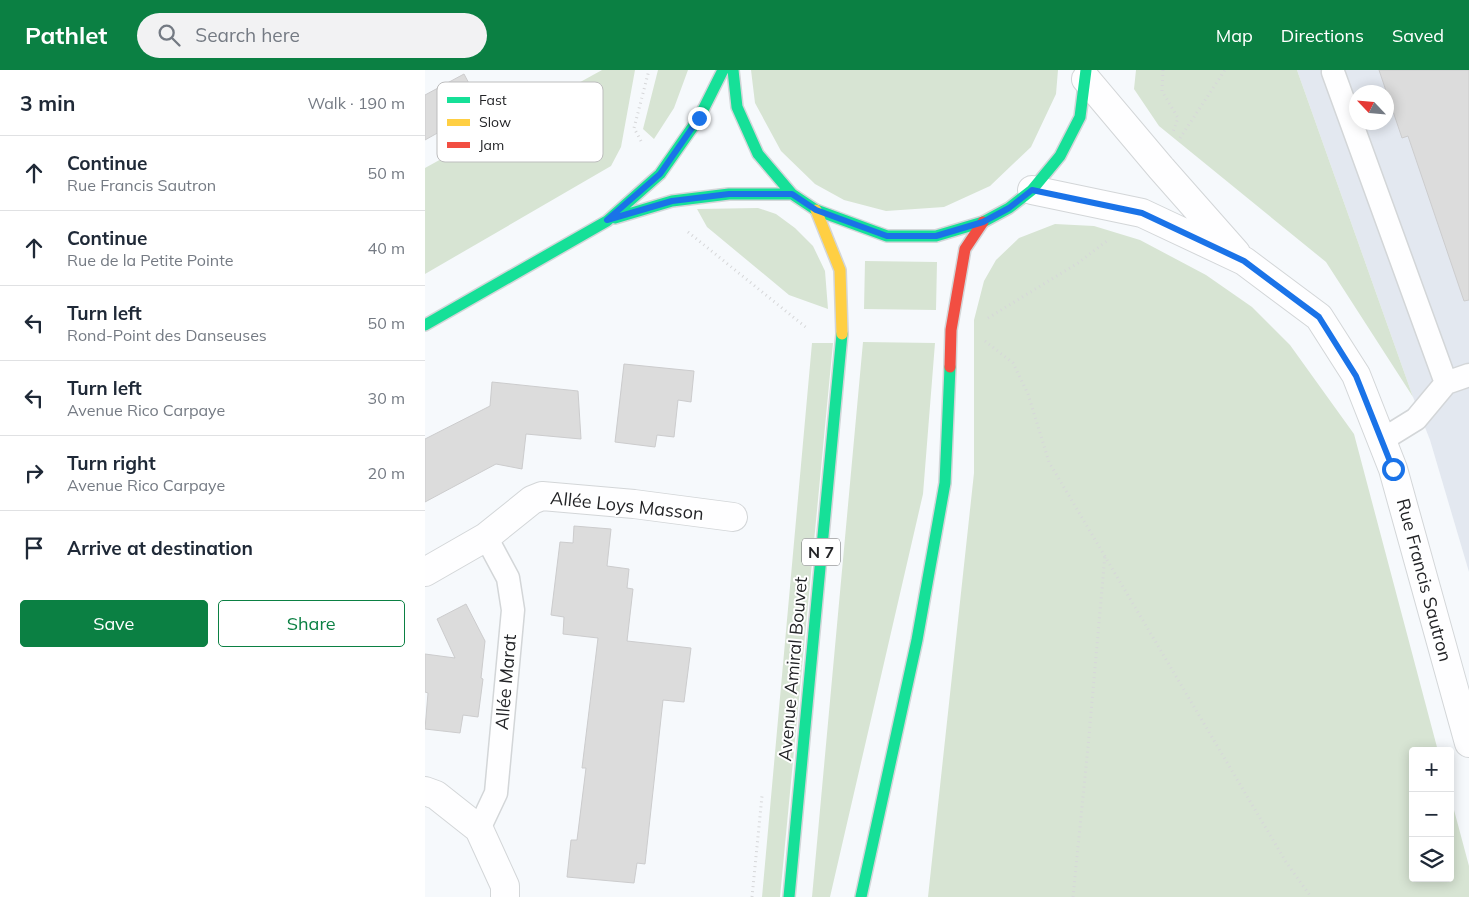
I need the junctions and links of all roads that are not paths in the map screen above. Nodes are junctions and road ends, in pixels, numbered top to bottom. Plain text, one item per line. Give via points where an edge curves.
1 (723, 70) edge
2 (733, 70) edge
3 (1333, 72) dead end
4 (1086, 75) edge
5 (1032, 190) junction
6 (792, 194) junction
7 (816, 210) junction
8 (607, 220) junction
9 (983, 222) junction
10 (1244, 261) junction
11 (425, 325) edge
12 (1469, 375) edge
13 (1446, 383) junction
14 (1382, 440) junction
15 (733, 517) dead end
16 (487, 537) junction
17 (425, 572) edge
18 (1469, 743) edge
19 (425, 791) edge
20 (479, 829) junction
21 (505, 897) edge
22 (789, 897) edge
23 (861, 897) edge

1 - 8 main road via 699,118 660,174
2 - 6 main road via 737,107 758,154
3 - 13 lane
4 - 5 main road via 1079,117 1060,156
4 - 10 street via 1161,168
5 - 9 main road
5 - 10 street via 1142,213
6 - 7 main road
6 - 8 main road via 729,194 672,201
7 - 9 main road via 887,236 936,236
7 - 22 main road, Avenue Amiral Bouvet / N 7 via 840,270 842,331
8 - 11 main road
9 - 23 main road via 965,249 957,292 951,330 945,483 917,640
10 - 14 street, Rue Francis Sautron via 1319,317 1356,376
12 - 13 lane
13 - 14 lane via 1417,419
14 - 18 street, Rue Francis Sautron via 1393,469
15 - 16 street, Allée Loys Masson via 542,496 531,500
16 - 17 street, Allée Loys Masson
16 - 20 lane, Allée Marat via 508,578 513,610 496,793
19 - 20 street via 436,795
20 - 21 street via 505,886

